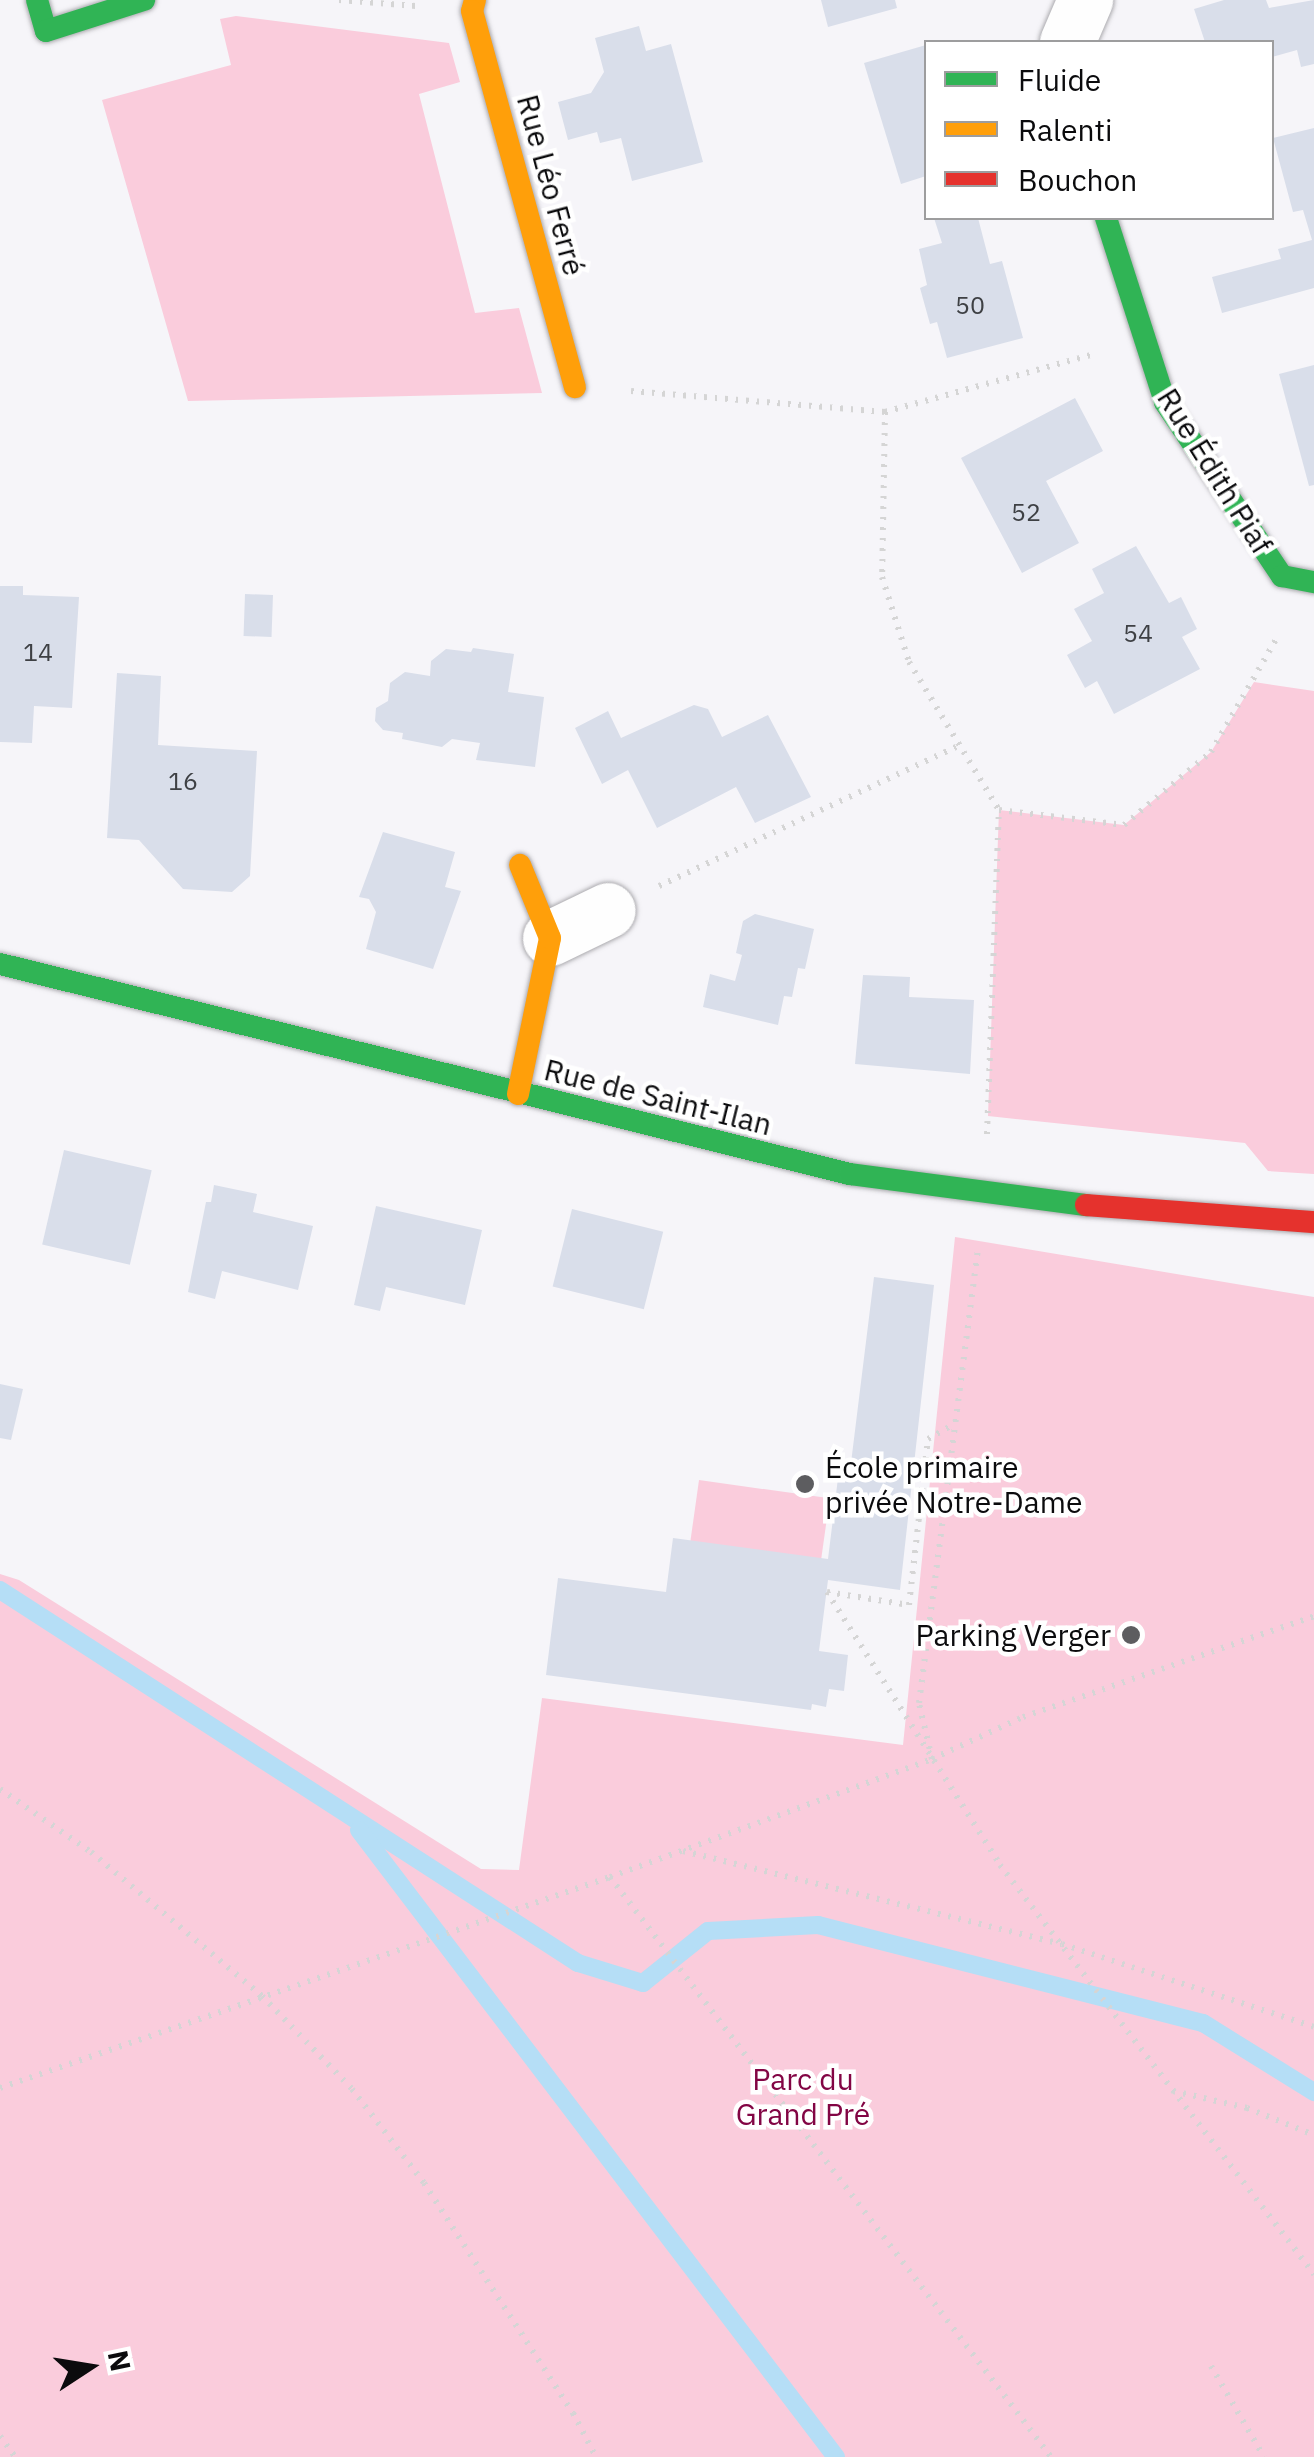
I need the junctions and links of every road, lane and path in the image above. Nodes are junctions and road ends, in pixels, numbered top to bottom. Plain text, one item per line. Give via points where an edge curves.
1 (37, 0) edge
2 (144, 0) edge
3 (339, 0) edge
4 (1085, 0) edge
5 (473, 6) edge
6 (1067, 40) edge
7 (1107, 220) edge
8 (1144, 340) junction
9 (575, 387) joint
10 (885, 412) junction
11 (1310, 582) edge
12 (960, 745) junction
13 (999, 810) junction
14 (520, 865) dead end
15 (608, 910) joint
16 (550, 938) junction
17 (0, 964) edge
18 (518, 1094) junction
19 (986, 1193) junction
20 (1314, 1222) edge
21 (955, 1423) junction
22 (1314, 1616) edge
23 (932, 1759) junction
24 (0, 1790) edge
25 (682, 1851) junction
26 (610, 1877) junction
27 (1062, 1944) junction
28 (262, 1996) junction
29 (1314, 2027) edge
30 (0, 2088) edge
31 (1171, 2091) junction
32 (1314, 2135) edge
33 (1314, 2274) edge
34 (1210, 2366) dead end
35 (0, 2436) edge
36 (15, 2457) edge
37 (596, 2457) edge
38 (1050, 2457) edge
39 (1264, 2457) edge

1 - 2 street via 46,31
3 - 5 path
4 - 6 street
5 - 9 street, Rue Léo Ferré
7 - 8 street, Rue Édith Piaf
8 - 10 path
8 - 11 street, Rue Édith Piaf via 1165,402 1282,576
9 - 10 path
10 - 12 path via 882,576 909,662
11 - 13 path via 1211,752 1124,826
12 - 13 path
12 - 15 path
13 - 19 path
14 - 16 street
15 - 16 street
16 - 18 street
17 - 18 street, Rue de Saint-Ilan
18 - 19 street, Rue de Saint-Ilan via 850,1174
19 - 20 street, Rue de Saint-Ilan
19 - 21 path
21 - 23 path via 919,1703
21 - 23 path via 928,1440 909,1605 827,1592
22 - 23 path via 1023,1717
23 - 25 path
23 - 27 path via 1000,1866
24 - 28 path via 91,1852
25 - 26 path
25 - 27 path
26 - 28 path
26 - 38 path
27 - 29 path
27 - 31 path
28 - 30 path
28 - 37 path via 352,2089 424,2183
31 - 32 path via 1247,2108
31 - 33 path
34 - 39 path
35 - 36 path

